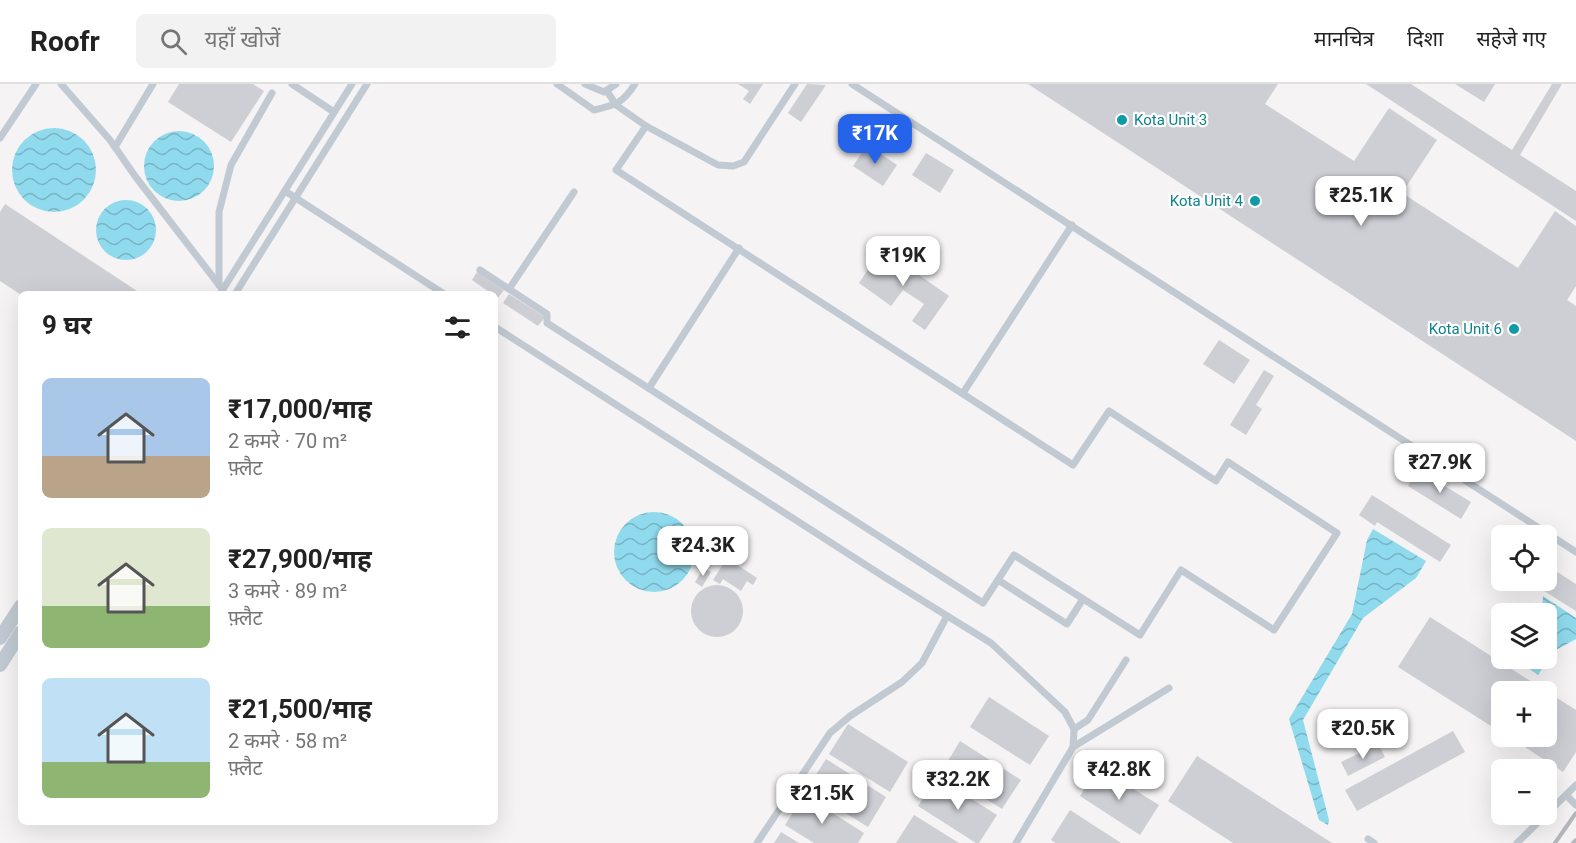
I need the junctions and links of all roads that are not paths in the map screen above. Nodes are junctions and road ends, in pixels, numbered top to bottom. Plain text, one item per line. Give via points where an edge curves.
1 (36, 84) edge
2 (61, 84) edge
3 (153, 84) edge
4 (292, 84) edge
5 (352, 84) edge
6 (368, 84) edge
7 (557, 84) edge
8 (585, 84) edge
9 (616, 84) edge
10 (635, 84) edge
11 (795, 84) edge
12 (852, 84) edge
13 (607, 91) junction
14 (272, 93) dead end
15 (616, 105) junction
16 (334, 112) junction
17 (646, 126) junction
18 (0, 138) edge
19 (115, 147) junction
20 (285, 191) junction
21 (573, 192) dead end
22 (295, 198) junction
23 (1072, 225) junction
24 (739, 248) junction
25 (480, 270) dead end
26 (509, 289) junction
27 (221, 290) edge
28 (237, 291) edge
29 (439, 291) edge
30 (498, 329) edge
31 (649, 388) junction
32 (963, 393) junction
33 (1576, 552) edge
34 (998, 580) junction
35 (1083, 599) junction
36 (18, 611) edge
37 (947, 616) junction
38 (18, 637) edge
39 (0, 638) edge
40 (1126, 660) dead end
41 (0, 665) edge
42 (1169, 688) dead end
43 (1074, 729) junction
44 (1073, 747) junction
45 (1576, 785) edge
46 (1567, 796) junction
47 (1576, 805) edge
48 (757, 843) edge
49 (1016, 843) edge
50 (1516, 843) edge

1 - 18 lane
2 - 19 lane
3 - 19 lane
4 - 16 lane
5 - 16 lane
6 - 22 lane
7 - 15 lane via 594,110
8 - 13 lane
9 - 13 lane
10 - 15 lane
11 - 17 lane via 744,162 733,166 718,165
12 - 23 lane
13 - 15 lane
14 - 27 lane via 231,165 219,212
15 - 17 lane
16 - 20 lane
17 - 24 lane via 616,170
19 - 27 lane
20 - 22 lane
20 - 27 lane
21 - 26 lane
22 - 28 lane
22 - 29 lane
23 - 32 lane
23 - 33 lane
24 - 31 lane
24 - 32 lane
25 - 26 lane
26 - 31 lane via 547,314 547,323
30 - 37 lane
31 - 34 lane via 983,603
32 - 35 lane via 1073,465 1108,411 1216,481 1228,462 1337,533 1274,630 1181,570 1140,635
34 - 35 lane via 1014,555
34 - 35 lane via 1067,624
36 - 39 street
37 - 43 lane via 991,643 1065,712
37 - 48 lane via 922,663 902,682 830,733
38 - 41 street
40 - 43 lane via 1088,720
42 - 44 lane
43 - 44 lane
44 - 49 lane
45 - 46 lane
46 - 47 lane
46 - 50 lane

